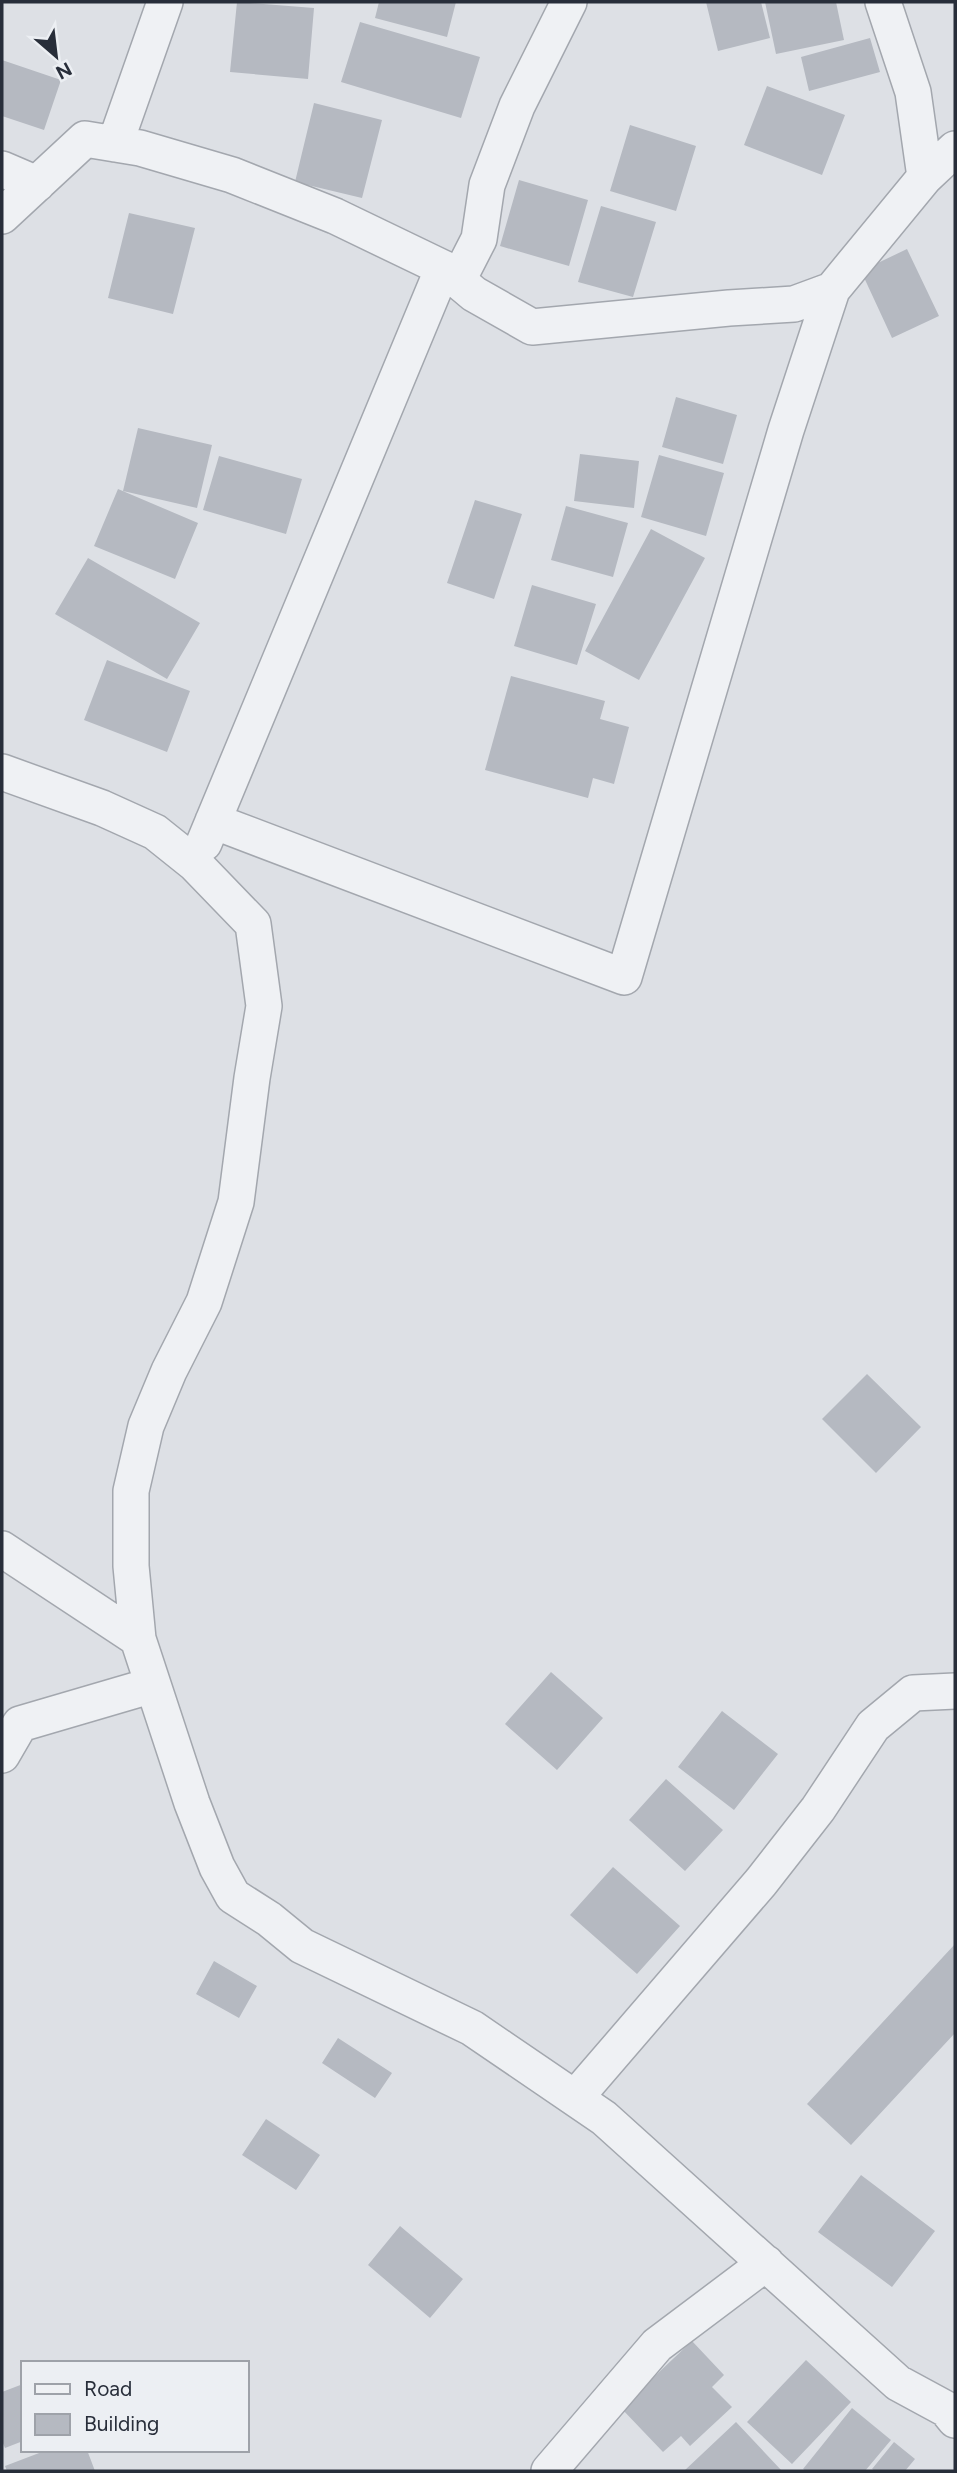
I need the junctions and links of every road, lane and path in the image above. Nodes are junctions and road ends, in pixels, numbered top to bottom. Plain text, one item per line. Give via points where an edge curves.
1 (165, 2) edge
2 (569, 2) edge
3 (883, 2) edge
4 (115, 144) junction
5 (955, 149) edge
6 (2, 169) edge
7 (925, 177) junction
8 (37, 184) junction
9 (2, 216) edge
10 (451, 274) junction
11 (832, 290) junction
12 (2, 772) edge
13 (213, 821) junction
14 (195, 864) junction
15 (2, 1549) edge
16 (138, 1639) junction
17 (153, 1685) junction
18 (955, 1691) edge
19 (2, 1755) edge
20 (575, 2098) junction
21 (766, 2263) junction
22 (952, 2409) edge
23 (549, 2471) edge

1 - 4 street
2 - 10 street via 517,106 487,185 479,239
3 - 7 street via 913,92
4 - 8 street via 86,139
4 - 10 street via 232,175 335,216
5 - 7 street
6 - 8 street
7 - 11 street
8 - 9 street
10 - 11 street via 474,294 532,327 794,304
10 - 13 street
11 - 13 street via 786,429 624,977
12 - 14 street via 155,832
13 - 14 street
14 - 16 street via 253,924 264,1006 236,1202 204,1302 146,1426 131,1491 131,1566
15 - 16 street
16 - 17 street
17 - 19 street via 20,1724
17 - 20 street via 216,1867 233,1896 302,1946 472,2028
18 - 20 street via 913,1693 873,1726 818,1809 761,1882
20 - 21 street via 604,2118
21 - 22 street via 898,2382
21 - 23 street via 657,2344

